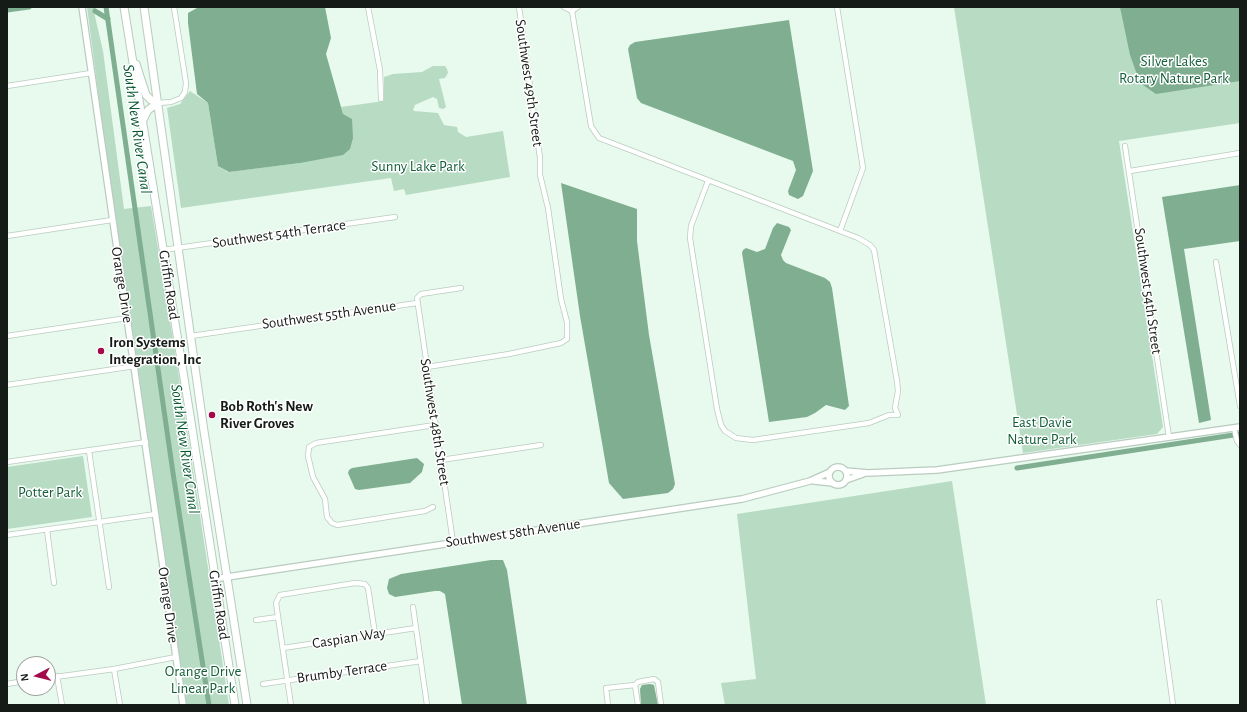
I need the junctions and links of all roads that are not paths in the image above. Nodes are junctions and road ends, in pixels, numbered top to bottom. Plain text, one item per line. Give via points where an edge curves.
1 (82, 7) edge
2 (124, 7) edge
3 (144, 7) edge
4 (174, 7) edge
5 (368, 7) edge
6 (519, 7) edge
7 (564, 7) edge
8 (578, 7) edge
9 (837, 7) edge
10 (572, 11) junction
11 (130, 49) junction
12 (91, 73) junction
13 (7, 86) edge
14 (381, 99) dead end
15 (158, 104) junction
16 (142, 122) junction
17 (1125, 146) dead end
18 (1240, 153) edge
19 (1130, 171) junction
20 (708, 181) junction
21 (394, 217) dead end
22 (112, 220) junction
23 (840, 231) junction
24 (7, 236) edge
25 (178, 248) junction
26 (163, 250) junction
27 (1216, 262) dead end
28 (461, 288) dead end
29 (417, 303) junction
30 (127, 318) junction
31 (7, 336) edge
32 (191, 336) junction
33 (134, 366) junction
34 (427, 367) junction
35 (7, 385) edge
36 (1240, 406) edge
37 (189, 409) junction
38 (435, 425) junction
39 (1237, 427) edge
40 (204, 431) junction
41 (1169, 437) junction
42 (194, 440) junction
43 (146, 442) junction
44 (541, 445) dead end
45 (1240, 445) edge
46 (89, 450) junction
47 (208, 453) junction
48 (441, 460) junction
49 (7, 462) edge
50 (846, 471) junction
51 (830, 472) junction
52 (868, 472) junction
53 (846, 480) junction
54 (810, 481) junction
55 (833, 483) junction
56 (433, 507) dead end
57 (156, 514) junction
58 (100, 522) junction
59 (47, 530) junction
60 (7, 536) edge
61 (453, 542) junction
62 (226, 577) junction
63 (214, 579) junction
64 (54, 583) dead end
65 (109, 587) dead end
66 (1159, 602) dead end
67 (413, 607) dead end
68 (278, 617) junction
69 (256, 620) dead end
70 (416, 628) junction
71 (375, 634) junction
72 (283, 648) junction
73 (176, 658) junction
74 (421, 661) junction
75 (228, 662) junction
76 (114, 669) junction
77 (57, 676) joint
78 (287, 680) junction
79 (263, 684) dead end
80 (635, 685) junction
81 (62, 705) edge
82 (120, 705) edge
83 (183, 705) edge
84 (235, 705) edge
85 (239, 705) edge
86 (247, 705) edge
87 (291, 705) edge
88 (427, 705) edge
89 (608, 705) edge
90 (638, 705) edge
91 (661, 705) edge
92 (1173, 705) edge

1 - 12 street, Orange Drive
2 - 11 main road, Griffin Road
3 - 15 main road, Griffin Road
4 - 15 street via 186,83 185,92 181,98
5 - 14 street via 380,70
6 - 34 street, Southwest 49th Street via 540,158 540,175 567,322 567,339 561,343 509,354
7 - 10 street
8 - 10 street
9 - 23 street via 863,168
10 - 20 street via 594,132 606,142
11 - 15 main road via 146,95
11 - 16 main road, Griffin Road
12 - 13 street
12 - 22 street, Orange Drive
15 - 16 main road via 148,110
15 - 25 main road, Griffin Road
16 - 26 main road, Griffin Road
17 - 19 street, Southwest 54th Street
18 - 19 street
19 - 41 street, Southwest 54th Street
20 - 23 street
20 - 23 street via 691,226 690,238 718,418 725,431 736,438 753,440 869,423 889,415 898,415 895,408 897,381 876,255 864,241
21 - 25 street, Southwest 54th Terrace
22 - 24 street
22 - 30 street, Orange Drive
25 - 26 street, Southwest 54th Terrace
25 - 32 main road, Griffin Road
26 - 37 main road, Griffin Road
27 - 36 street
28 - 29 street, Southwest 55th Avenue via 421,294 417,298
29 - 32 street, Southwest 55th Avenue
29 - 34 street, Southwest 48th Street
30 - 31 street
30 - 33 street, Orange Drive
32 - 40 main road, Griffin Road
33 - 35 street
33 - 43 street, Orange Drive
34 - 38 street, Southwest 48th Street
37 - 40 main road via 198,427
37 - 42 main road, Griffin Road
38 - 48 street, Southwest 48th Street
38 - 56 street via 316,443 309,447 308,456 313,477 325,499 327,517 332,523 337,525 425,511
39 - 41 street
39 - 45 street via 1237,442
40 - 47 main road, Griffin Road
41 - 52 street via 938,470
42 - 47 main road via 203,444
42 - 63 main road, Griffin Road
43 - 46 street
43 - 57 street, Orange Drive
44 - 48 street
46 - 49 street
46 - 58 street
47 - 62 main road, Griffin Road
48 - 61 street, Southwest 48th Street
50 - 51 street via 837,467
50 - 52 street
50 - 53 street
51 - 54 street, Southwest 58th Avenue
51 - 55 street via 830,480
52 - 53 street
53 - 55 street via 838,485
54 - 55 street, Southwest 58th Avenue
54 - 61 street, Southwest 58th Avenue via 742,499
57 - 58 street
57 - 73 street, Orange Drive
58 - 59 street
58 - 65 street
59 - 60 street
59 - 64 street
61 - 62 street, Southwest 58th Avenue
62 - 63 street, Southwest 58th Avenue
62 - 86 main road, Griffin Road
63 - 75 main road, Griffin Road
66 - 92 street
67 - 70 street
68 - 69 street
68 - 71 street via 276,603 278,597 284,593 364,584 368,588
68 - 72 street
70 - 71 street, Caspian Way
70 - 74 street
71 - 72 street, Caspian Way
72 - 78 street
73 - 76 street
73 - 83 street, Orange Drive
74 - 78 street, Brumby Terrace
74 - 88 street
75 - 84 main road, Griffin Road
75 - 85 main road via 233,665
76 - 77 street
76 - 82 street
77 - 81 street
78 - 79 street, Brumby Terrace
78 - 87 street
80 - 89 street via 606,688
80 - 90 street
80 - 91 street via 654,679 658,682

